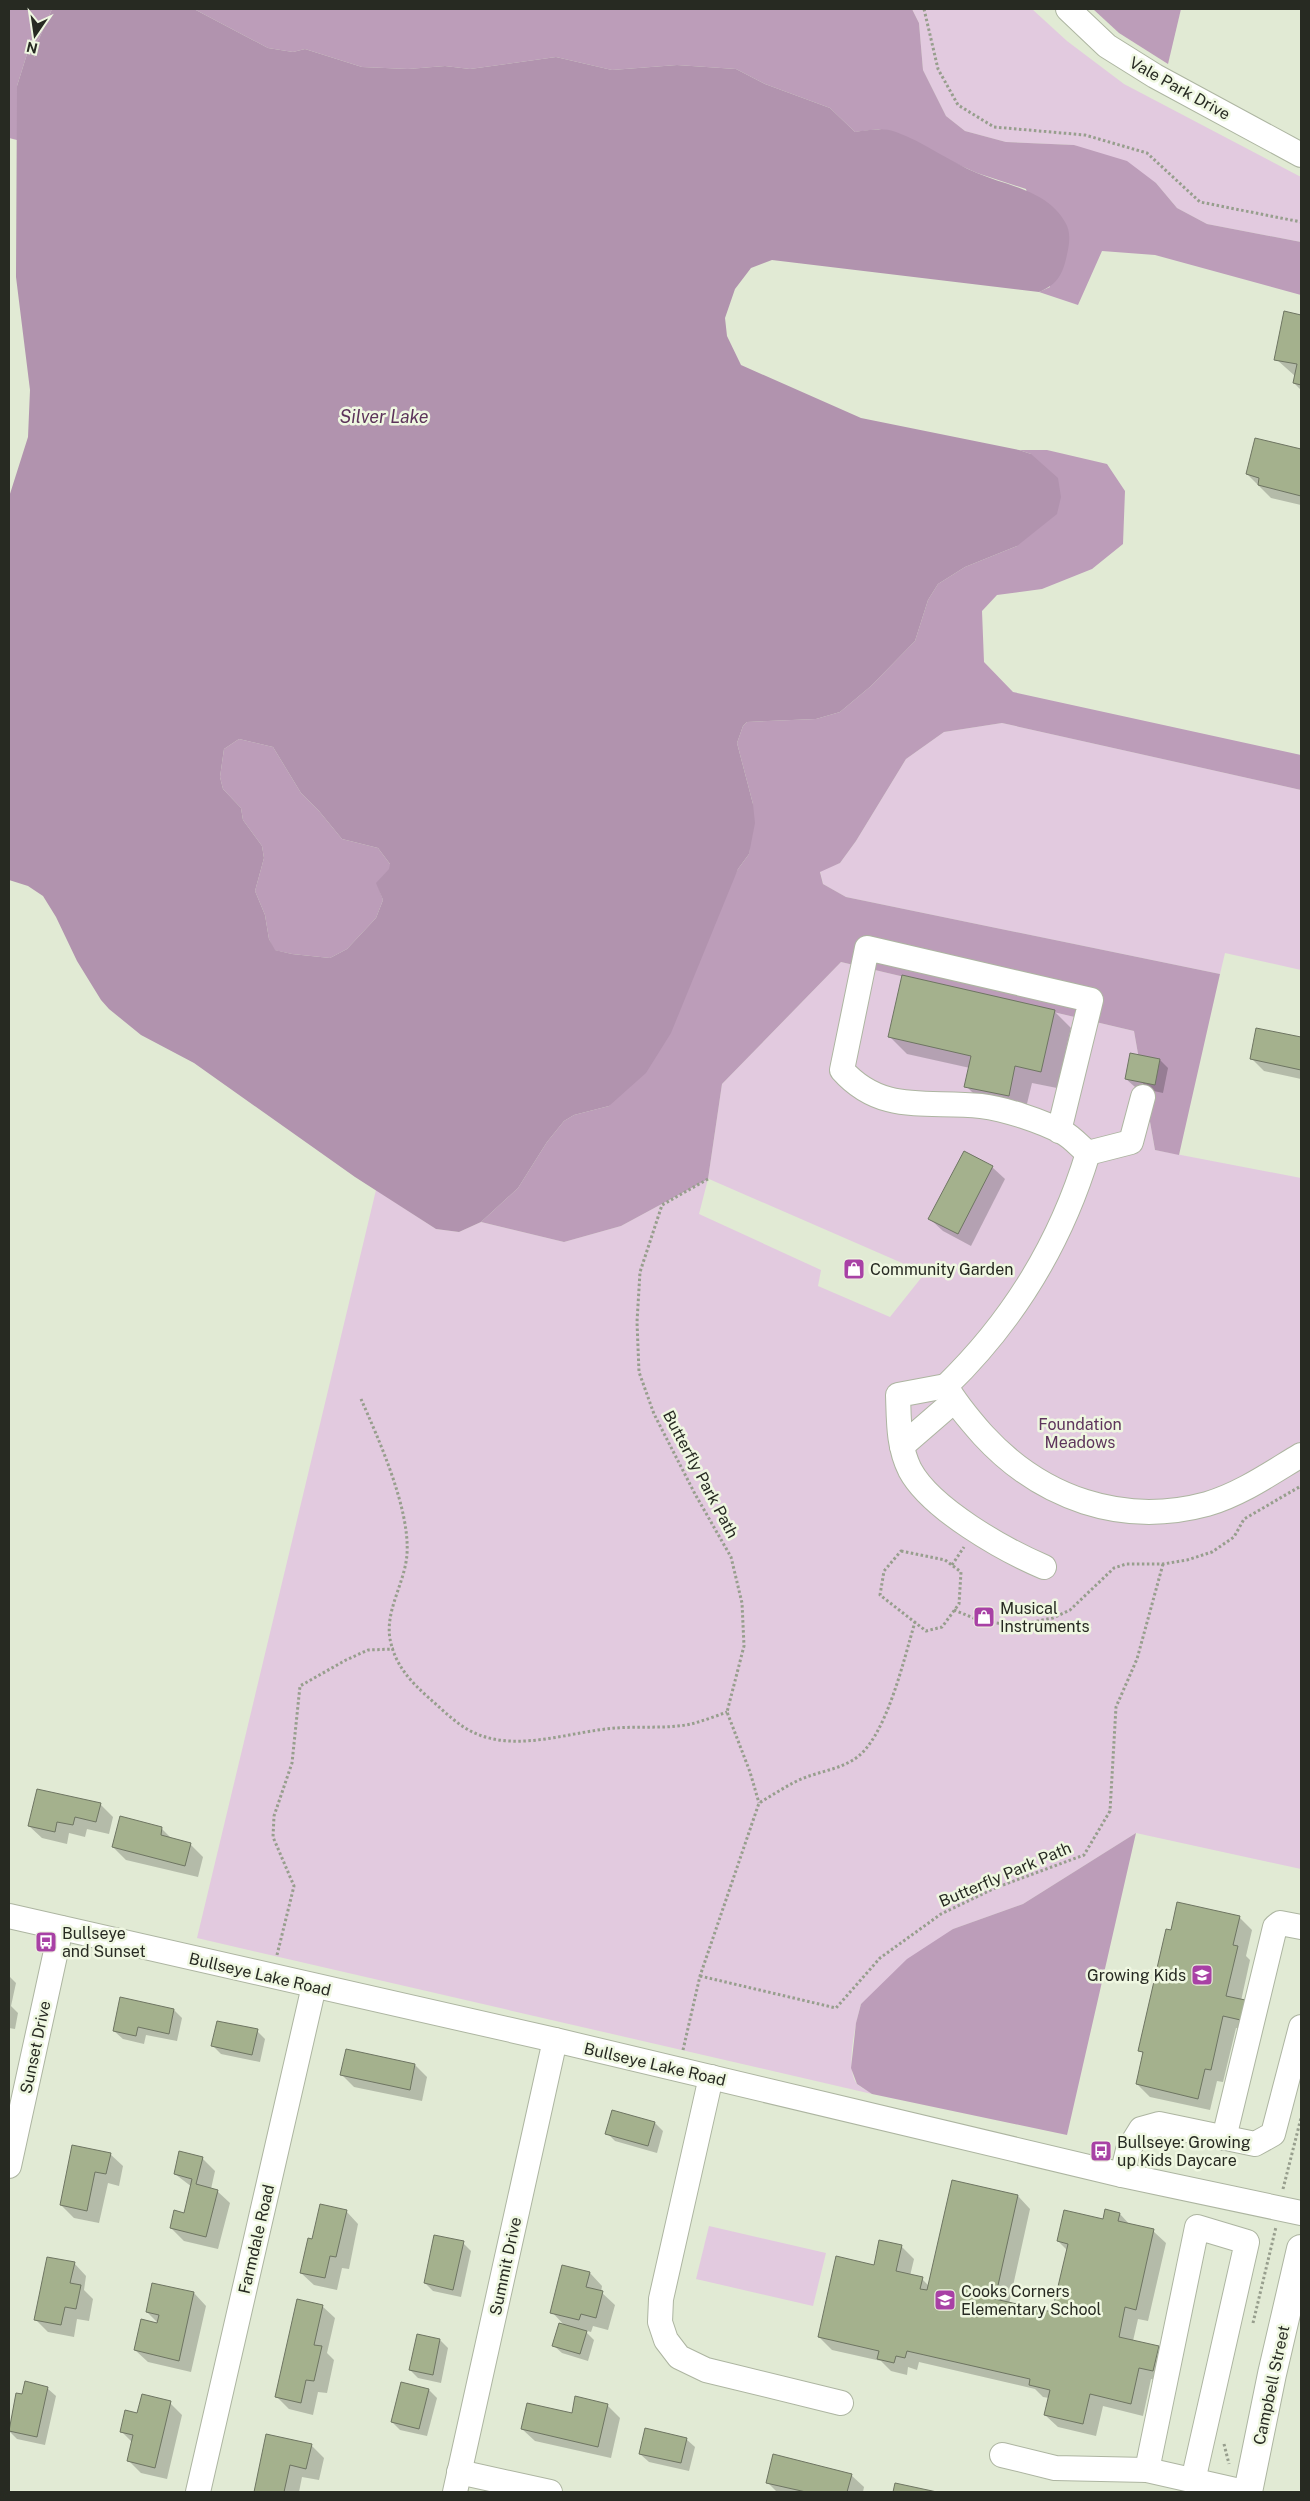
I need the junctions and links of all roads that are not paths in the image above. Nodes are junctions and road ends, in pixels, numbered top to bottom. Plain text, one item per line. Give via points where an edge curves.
1 (1068, 9) edge
2 (1301, 154) edge
3 (1143, 1097) dead end
4 (1059, 1131) junction
5 (1088, 1153) junction
6 (950, 1394) junction
7 (902, 1446) junction
8 (1301, 1454) edge
9 (1044, 1567) dead end
10 (9, 1916) edge
11 (1301, 1927) edge
12 (61, 1928) junction
13 (314, 1986) junction
14 (1301, 2027) edge
15 (555, 2040) junction
16 (712, 2077) junction
17 (1227, 2138) junction
18 (9, 2166) edge
19 (1122, 2175) junction
20 (1290, 2211) edge
21 (1301, 2249) edge
22 (841, 2403) dead end
23 (1002, 2455) dead end
24 (1147, 2470) junction
25 (1193, 2480) junction
26 (457, 2482) edge
27 (1239, 2491) edge
28 (198, 2492) edge
29 (550, 2492) edge

1 - 2 street, Vale Park Drive via 1107,46 1155,76
3 - 5 street via 1131,1142
4 - 4 street via 1091,1000 867,948 842,1070 854,1085 882,1099 914,1104 982,1106
4 - 5 street
5 - 6 street via 1078,1184 1021,1298
6 - 7 street
6 - 7 street via 898,1395
6 - 8 street via 997,1450 1022,1472 1083,1503 1114,1509 1177,1510 1206,1504 1234,1495
7 - 9 street via 910,1470 951,1512 994,1542
10 - 12 street, Bullseye Lake Road
11 - 17 street via 1280,1923 1275,1927
12 - 13 street, Bullseye Lake Road
12 - 18 street, Sunset Drive
13 - 15 street, Bullseye Lake Road
13 - 28 street, Farmdale Road
14 - 17 street via 1273,2134 1255,2144
15 - 16 street, Bullseye Lake Road
15 - 26 street, Summit Drive
16 - 19 street, Bullseye Lake Road
16 - 22 street via 661,2299 660,2322 666,2340 679,2357 706,2370
17 - 19 street via 1159,2124 1140,2129 1128,2150
19 - 20 street, Bullseye Lake Road
21 - 27 main road, Campbell Street via 1272,2374
23 - 24 street via 1055,2468
24 - 25 street
24 - 25 street via 1197,2227 1247,2242
25 - 27 street
26 - 29 street

